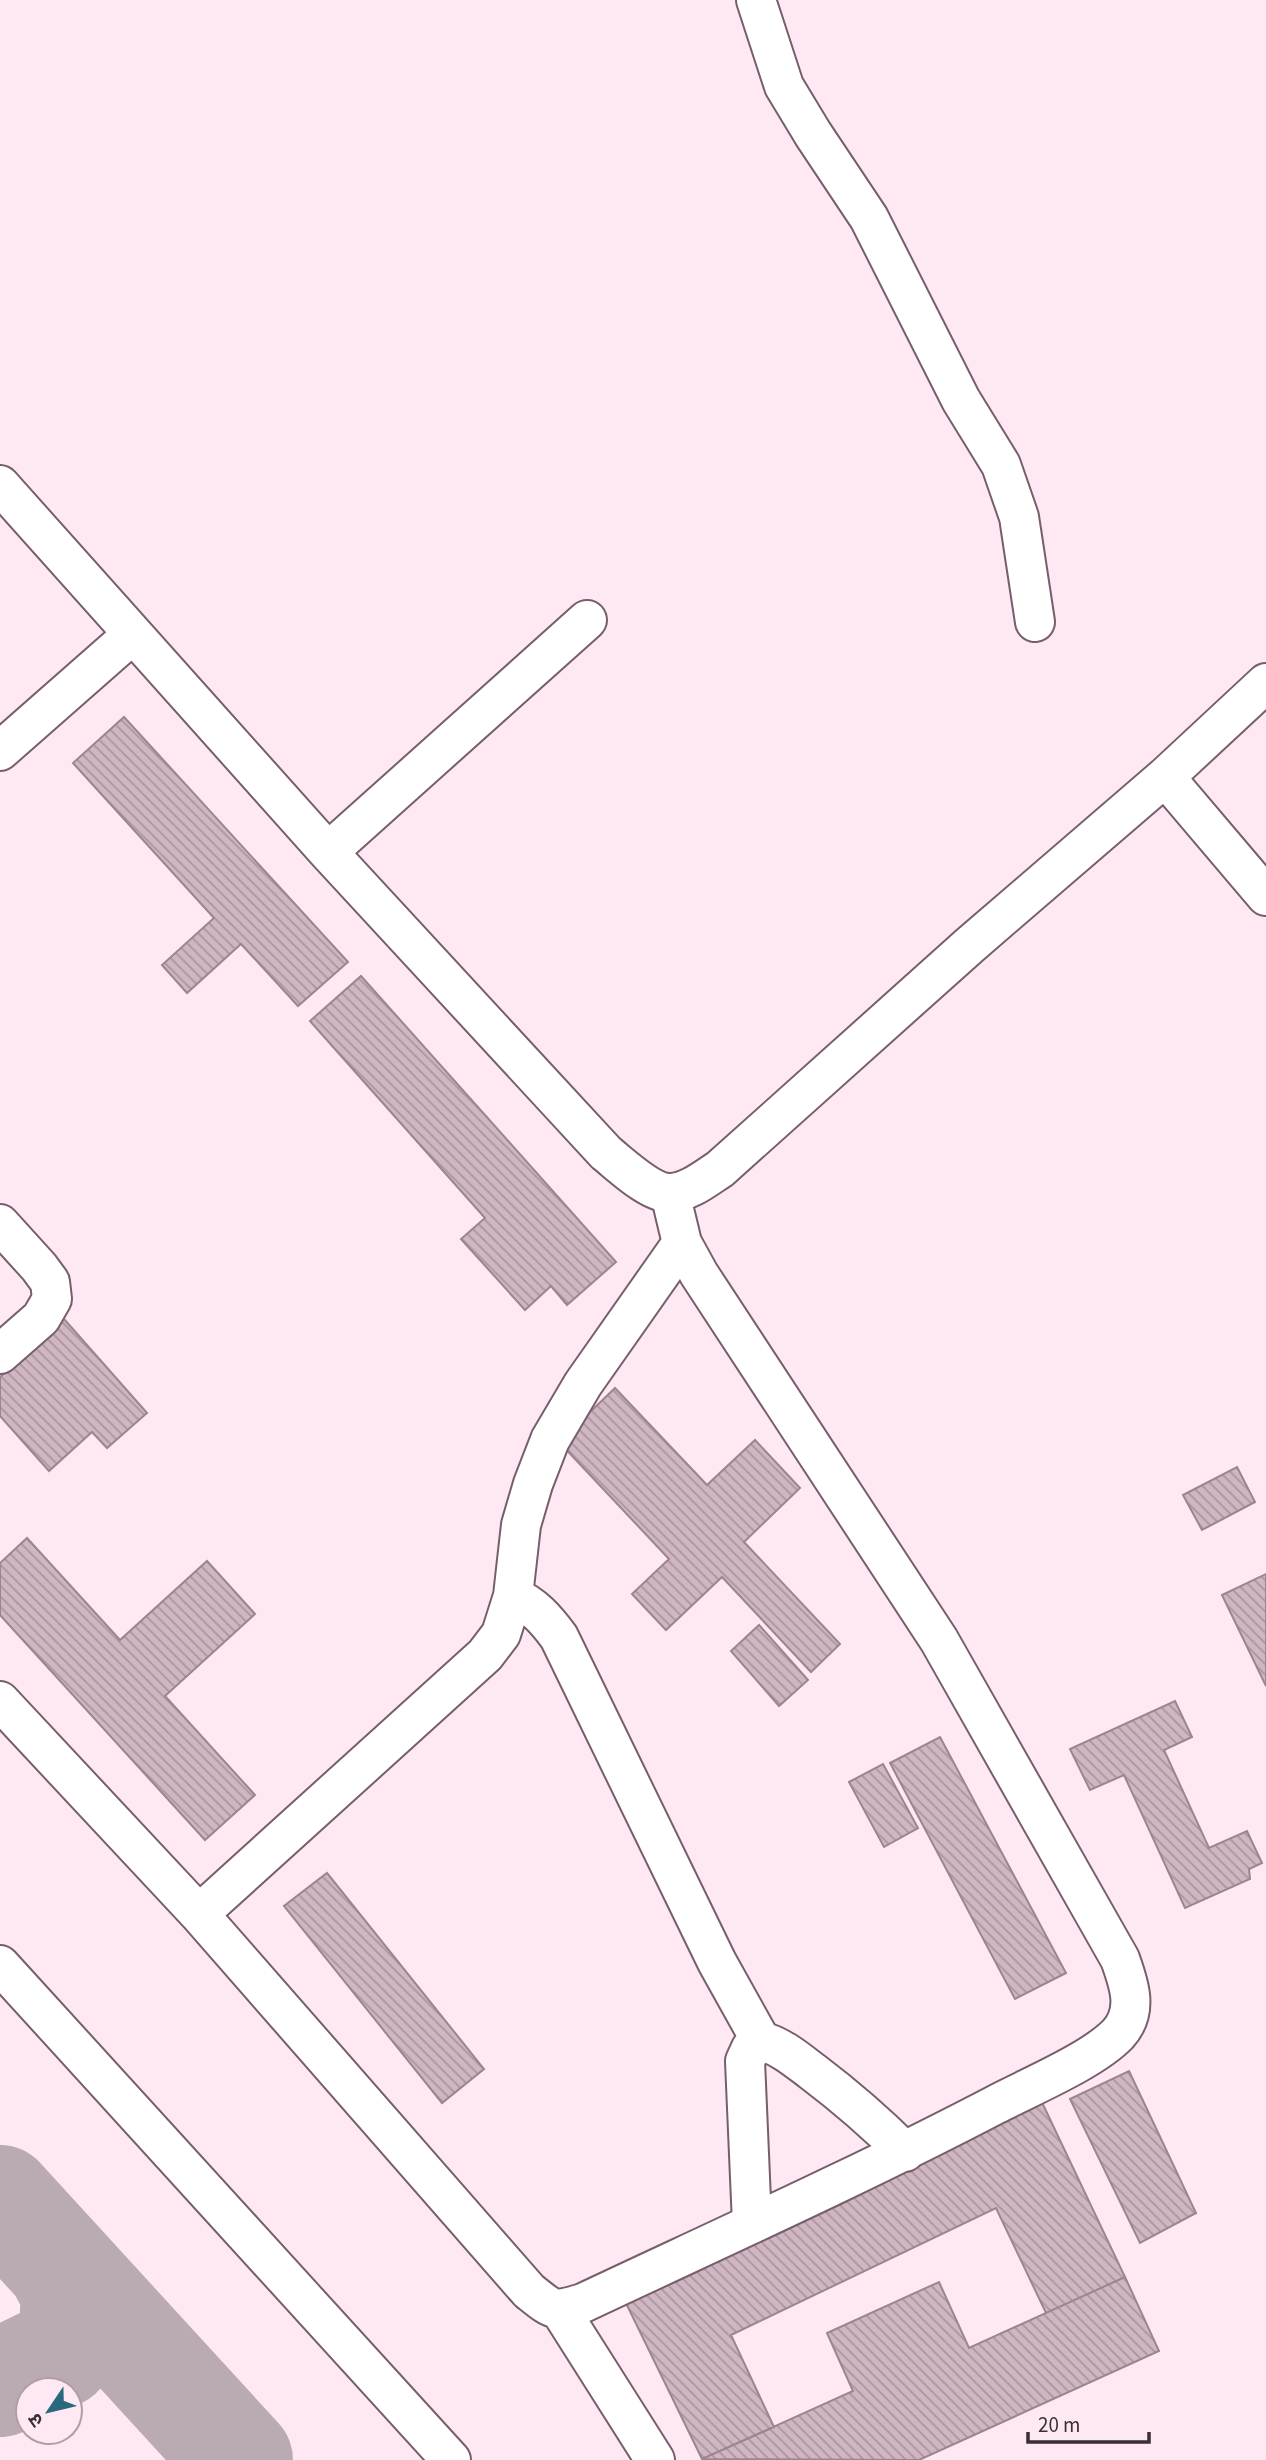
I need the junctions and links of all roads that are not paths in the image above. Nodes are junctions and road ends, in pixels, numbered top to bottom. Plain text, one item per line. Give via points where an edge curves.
1 (756, 0) edge
2 (0, 485) edge
3 (587, 620) dead end
4 (1035, 622) dead end
5 (133, 634) junction
6 (1266, 683) edge
7 (0, 751) edge
8 (1165, 777) junction
9 (328, 852) junction
10 (1266, 896) edge
11 (670, 1193) junction
12 (0, 1224) edge
13 (682, 1243) junction
14 (0, 1354) edge
15 (513, 1596) junction
16 (0, 1700) edge
17 (199, 1914) junction
18 (0, 1965) edge
19 (761, 2041) junction
20 (905, 2152) junction
21 (752, 2224) junction
22 (560, 2310) junction
23 (452, 2460) edge
24 (655, 2460) edge

1 - 4 lane via 784,86 869,218 961,400 1001,465 1019,517
2 - 5 lane
3 - 9 lane
5 - 7 lane
5 - 9 lane
6 - 8 lane
8 - 10 lane
8 - 11 lane via 970,944 720,1169 697,1185
9 - 11 lane via 606,1153 644,1183
11 - 13 lane
12 - 14 lane via 39,1266 50,1282 52,1299 41,1318
13 - 15 lane via 583,1384 550,1440 521,1525
13 - 20 lane via 939,1640 1120,1959 1131,1989 1130,2012 1120,2033 1091,2054
15 - 17 lane via 501,1634 485,1656
15 - 19 lane via 533,1605 558,1637 717,1962
16 - 17 lane
17 - 22 lane via 529,2291
18 - 23 lane
19 - 20 lane via 790,2055 853,2101
19 - 21 lane via 745,2061
20 - 21 lane
21 - 22 lane via 583,2304
22 - 24 lane

